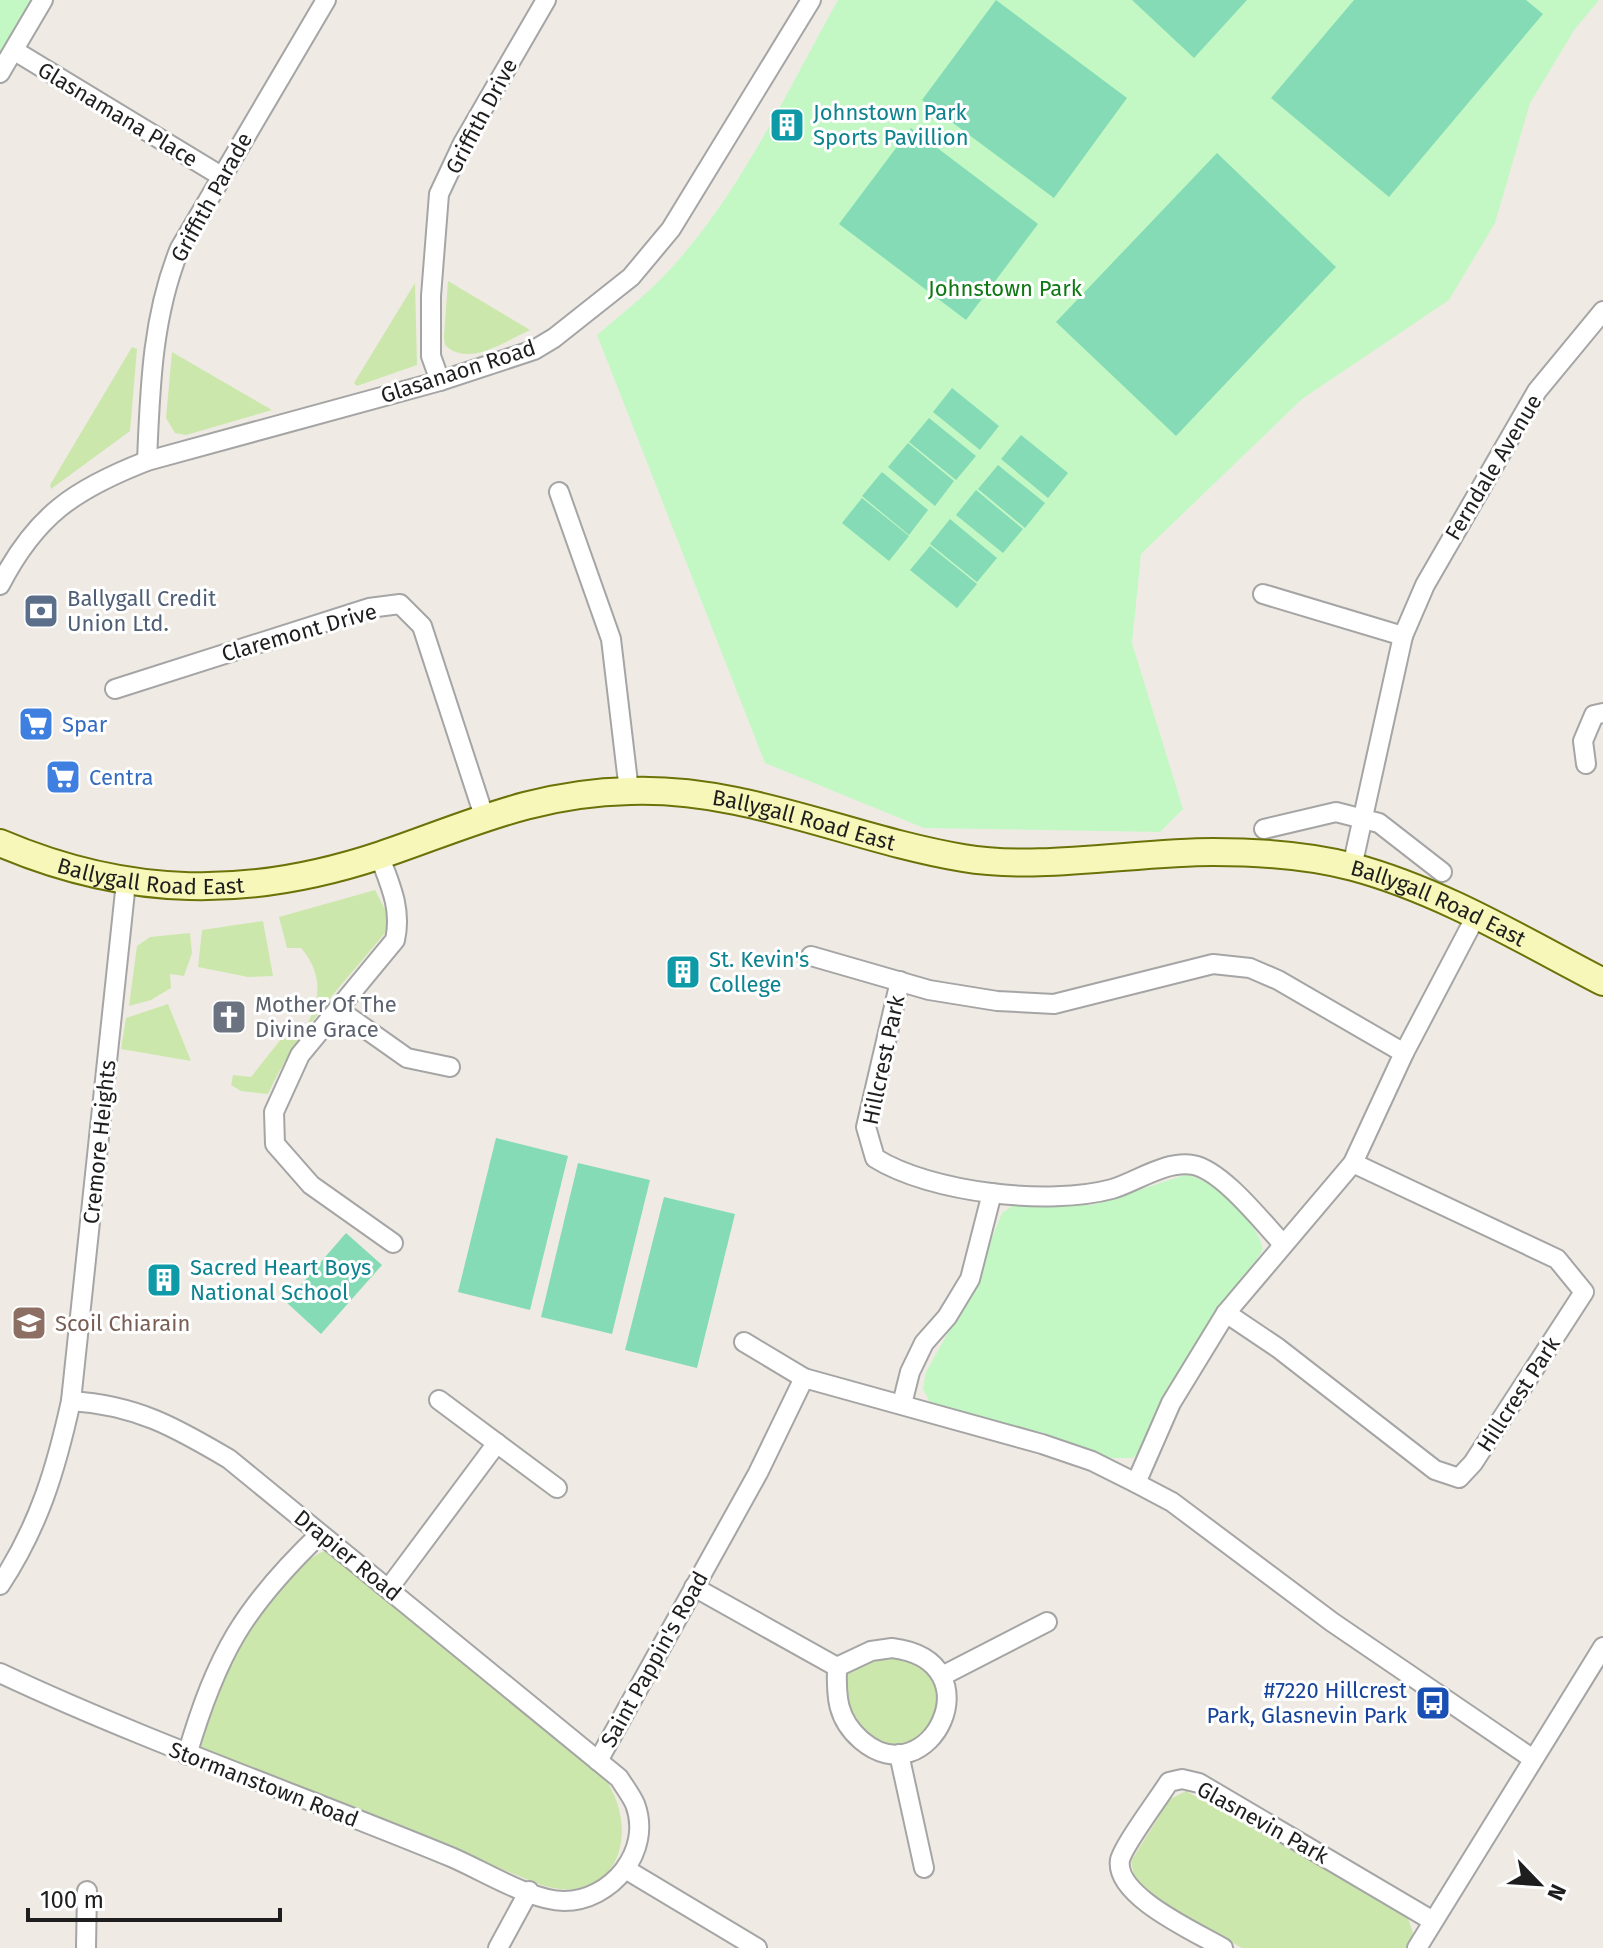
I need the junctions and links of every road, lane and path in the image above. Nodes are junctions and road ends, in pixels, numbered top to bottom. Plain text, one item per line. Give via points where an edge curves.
1 (43, 0) edge
2 (326, 0) edge
3 (546, 0) edge
4 (811, 0) edge
5 (15, 51) junction
6 (0, 73) edge
7 (221, 176) junction
8 (1603, 311) edge
9 (440, 381) junction
10 (147, 461) junction
11 (559, 492) dead end
12 (0, 543) edge
13 (18, 549) junction
14 (0, 585) edge
15 (1263, 594) dead end
16 (1403, 636) junction
17 (115, 689) dead end
18 (1603, 713) edge
19 (1586, 764) dead end
20 (629, 791) junction
21 (484, 816) junction
22 (1361, 818) junction
23 (1264, 829) dead end
24 (0, 843) edge
25 (379, 855) junction
26 (1352, 867) junction
27 (1442, 872) dead end
28 (126, 882) junction
29 (1476, 916) junction
30 (811, 956) dead end
31 (1602, 980) edge
32 (900, 981) junction
33 (339, 1010) junction
34 (1404, 1053) junction
35 (450, 1067) dead end
36 (1353, 1163) junction
37 (992, 1193) junction
38 (393, 1243) dead end
39 (1283, 1244) junction
40 (1226, 1313) junction
41 (744, 1342) dead end
42 (804, 1378) junction
43 (439, 1400) dead end
44 (71, 1401) junction
45 (902, 1404) junction
46 (497, 1443) junction
47 (1136, 1483) junction
48 (557, 1488) dead end
49 (320, 1534) junction
50 (0, 1585) edge
51 (694, 1587) junction
52 (389, 1588) junction
53 (1047, 1622) dead end
54 (1603, 1647) edge
55 (837, 1667) junction
56 (0, 1673) edge
57 (942, 1676) junction
58 (899, 1754) junction
59 (187, 1755) junction
60 (1533, 1759) junction
61 (598, 1761) junction
62 (924, 1868) dead end
63 (627, 1870) junction
64 (87, 1891) dead end
65 (529, 1891) junction
66 (1433, 1921) junction
67 (86, 1948) edge
68 (498, 1948) edge
69 (757, 1948) edge
70 (1223, 1948) edge
71 (1417, 1948) edge

1 - 5 street
2 - 7 street, Griffith Parade
3 - 9 street, Griffith Drive via 439,194 431,356
4 - 9 street, Glasanaon Road via 671,229 631,277 534,350
5 - 6 street
5 - 7 street, Glasnamana Place
7 - 10 street, Griffith Parade via 180,248 157,316
8 - 16 street, Ferndale Avenue via 1537,391 1463,514
9 - 10 street, Glasanaon Road
10 - 13 street, Glasanaon Road via 87,487 46,516
11 - 20 street via 611,639
12 - 13 street
13 - 14 street, Glasanaon Road
15 - 16 street
16 - 22 street, Ferndale Avenue
17 - 21 street, Claremont Drive via 354,612 400,604 422,626
18 - 19 street via 1594,715 1583,741
20 - 21 street, Ballygall Road East via 558,798
20 - 26 street, Ballygall Road East via 740,799 902,845 990,861 1210,852 1274,854
21 - 25 street, Ballygall Road East
22 - 23 street via 1336,812
22 - 26 street, Ferndale Avenue
22 - 27 street via 1379,823
24 - 28 street, Ballygall Road East via 46,862
25 - 28 street, Ballygall Road East via 307,876 241,887
25 - 33 street via 397,905 395,940
26 - 29 street, Ballygall Road East
28 - 44 street, Cremore Heights
29 - 31 street, Ballygall Road East
29 - 34 street
30 - 32 street, Hillcrest Park
32 - 34 street, Hillcrest Park via 997,1001 1054,1004 1213,964 1250,968
32 - 37 street, Hillcrest Park via 866,1127 868,1142 875,1158 899,1173
33 - 35 street via 407,1058
33 - 38 street via 300,1055 284,1083 274,1112 275,1144 311,1185
34 - 36 street
36 - 39 street
36 - 40 street, Hillcrest Park via 1557,1259 1584,1292 1473,1463 1459,1478 1435,1470
37 - 39 street, Hillcrest Park via 1088,1195 1191,1164 1210,1172
37 - 45 street via 970,1279 924,1343
39 - 40 street
40 - 47 street via 1171,1403
41 - 42 street
42 - 45 street
42 - 51 street, Saint Pappin's Road
43 - 46 street
44 - 49 street, Drapier Road via 110,1403 165,1422 229,1459
44 - 50 street, Cremore Heights via 52,1483
45 - 47 street via 1054,1448
46 - 48 street
46 - 52 street
47 - 60 street via 1172,1502 1332,1622
49 - 52 street, Drapier Road
49 - 59 street via 262,1592 228,1642
51 - 55 street
51 - 61 street, Saint Pappin's Road
52 - 61 street, Drapier Road
53 - 57 street
54 - 60 street
55 - 57 street via 871,1651 892,1648 907,1650
55 - 58 street via 841,1717 871,1748
56 - 59 street, Stormanstown Road
57 - 58 street via 947,1714 933,1738
58 - 62 street
59 - 65 street, Stormanstown Road
60 - 66 street
61 - 63 street, Saint Pappin's Road via 619,1778 635,1805 638,1833
63 - 65 street via 588,1897 562,1901
63 - 69 street
64 - 67 street
65 - 68 street
66 - 70 street, Glasnevin Park via 1199,1783 1169,1782 1120,1859 1121,1875 1131,1893
66 - 71 street

